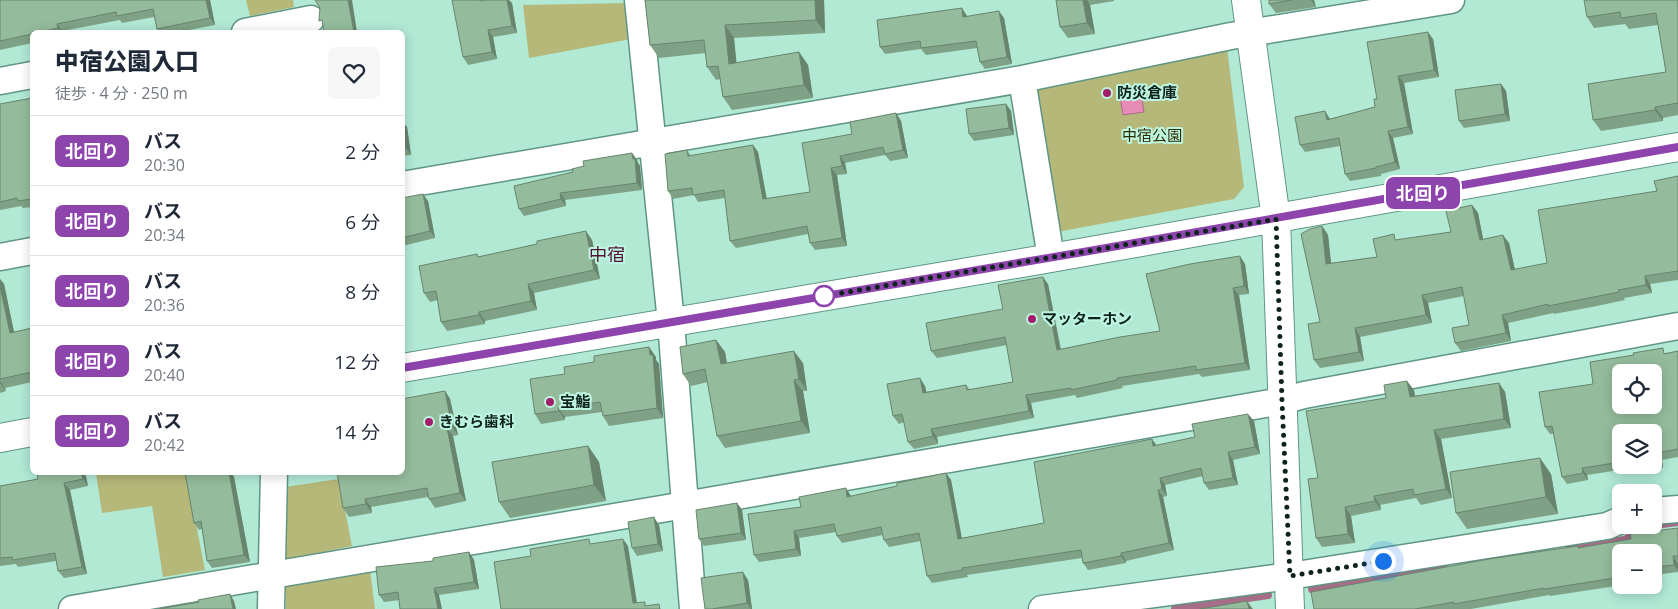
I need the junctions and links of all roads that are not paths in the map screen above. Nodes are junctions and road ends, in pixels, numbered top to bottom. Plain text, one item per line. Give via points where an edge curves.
1 (638, 0) edge
2 (1246, 0) edge
3 (1452, 0) edge
4 (311, 17) edge
5 (254, 30) edge
6 (1250, 33) junction
7 (30, 75) edge
8 (1022, 79) junction
9 (0, 81) edge
10 (653, 142) junction
11 (1678, 148) edge
12 (405, 183) edge
13 (1276, 219) junction
14 (30, 251) edge
15 (0, 256) edge
16 (1051, 258) junction
17 (671, 322) junction
18 (1678, 326) edge
19 (405, 367) edge
20 (1282, 401) junction
21 (30, 432) edge
22 (0, 438) edge
23 (274, 475) edge
24 (685, 505) junction
25 (1678, 509) edge
26 (1662, 510) edge
27 (1612, 524) edge
28 (273, 576) junction
29 (1290, 576) junction
30 (72, 609) edge
31 (272, 609) edge
32 (693, 609) edge
33 (1042, 609) edge
34 (1290, 609) edge

1 - 10 street
2 - 6 street
3 - 6 street
4 - 5 street
6 - 8 street
6 - 13 street
7 - 9 street
8 - 10 street
8 - 16 street
10 - 12 street
10 - 17 street
11 - 13 street
13 - 16 street
13 - 20 street
14 - 15 street
16 - 17 street
17 - 19 street
17 - 24 street
18 - 20 street
20 - 24 street
20 - 29 street
21 - 22 street
23 - 28 street
24 - 28 street
24 - 32 street
25 - 26 street
27 - 29 street
28 - 30 street
28 - 31 street
29 - 33 street
29 - 34 street

